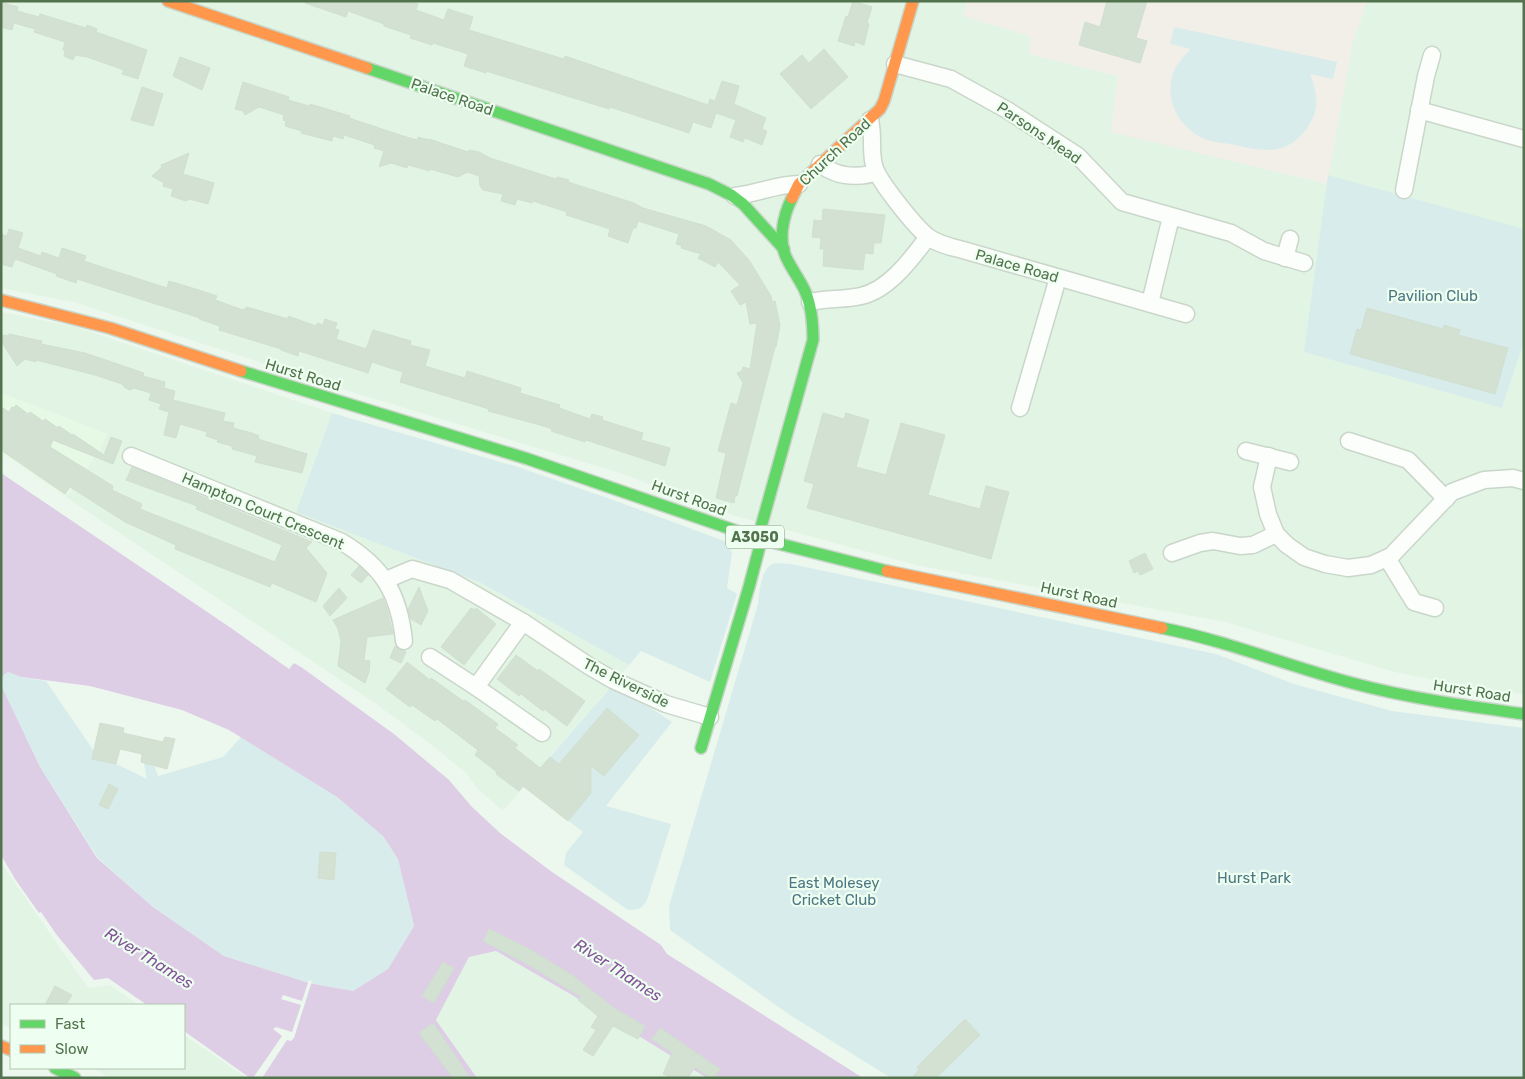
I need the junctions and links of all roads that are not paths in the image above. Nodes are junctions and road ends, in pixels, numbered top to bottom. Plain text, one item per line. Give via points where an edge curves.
1 (168, 1) edge
2 (912, 1) edge
3 (1432, 55) dead end
4 (895, 64) junction
5 (1419, 110) junction
6 (870, 120) junction
7 (1524, 139) edge
8 (820, 164) junction
9 (876, 172) junction
10 (799, 184) junction
11 (1404, 190) dead end
12 (734, 196) junction
13 (1171, 217) junction
14 (928, 237) junction
15 (1290, 238) dead end
16 (784, 249) junction
17 (1285, 258) junction
18 (1304, 264) dead end
19 (1058, 278) junction
20 (1, 300) edge
21 (810, 302) junction
22 (1150, 303) junction
23 (1186, 314) dead end
24 (1020, 408) dead end
25 (1349, 441) dead end
26 (1246, 450) dead end
27 (131, 456) dead end
28 (1268, 456) junction
29 (1290, 462) dead end
30 (1524, 481) edge
31 (1446, 499) junction
32 (1276, 534) junction
33 (760, 539) junction
34 (1172, 553) dead end
35 (1387, 558) junction
36 (386, 580) junction
37 (1435, 608) dead end
38 (523, 622) junction
39 (404, 641) dead end
40 (430, 657) dead end
41 (476, 687) junction
42 (1524, 714) edge
43 (710, 717) junction
44 (542, 733) dead end
45 (701, 748) dead end
46 (56, 1069) edge
47 (75, 1078) edge

1 - 12 main road, Palace Road via 709,184
2 - 4 main road, Church Road
3 - 5 street
4 - 6 main road, Church Road via 884,101
4 - 13 street, Parsons Mead via 951,79 1007,110 1078,156 1122,202
5 - 7 street
5 - 11 street
6 - 8 main road, Church Road
6 - 9 street, Palace Road
8 - 9 street via 839,174 869,175
8 - 10 main road, Church Road
9 - 14 street, Palace Road
10 - 12 street
10 - 16 main road, Church Road via 784,219
12 - 16 main road, Palace Road via 749,208
13 - 17 street, Parsons Mead via 1231,233
13 - 22 street
14 - 19 street, Palace Road
14 - 21 street via 903,268 870,293
15 - 17 street
16 - 21 main road, Church Road
17 - 18 street, Parsons Mead
19 - 22 street, Palace Road
19 - 24 street
20 - 33 main road, Hurst Road / A3050 via 109,328 305,392 495,448
21 - 33 main road, Church Road via 813,340
22 - 23 street, Palace Road
25 - 31 street via 1408,460
26 - 28 street
27 - 36 street, Hampton Court Crescent via 342,542 357,551
28 - 29 street
28 - 32 street via 1262,487
30 - 31 street via 1513,478 1484,480 1452,492
31 - 35 street
32 - 34 street via 1253,545 1213,541
32 - 35 street via 1304,557 1325,564 1348,568 1371,565
33 - 42 main road, Hurst Road / A3050 via 865,566 1198,635 1386,691
33 - 43 main road, Church Road
35 - 37 street via 1414,602
36 - 38 street, The Riverside via 412,569 450,580
36 - 39 street, Hampton Court Crescent via 398,607
38 - 41 street
38 - 43 street, The Riverside via 613,680 666,704
40 - 41 street
41 - 44 street
43 - 45 main road, Church Road
46 - 47 main road

